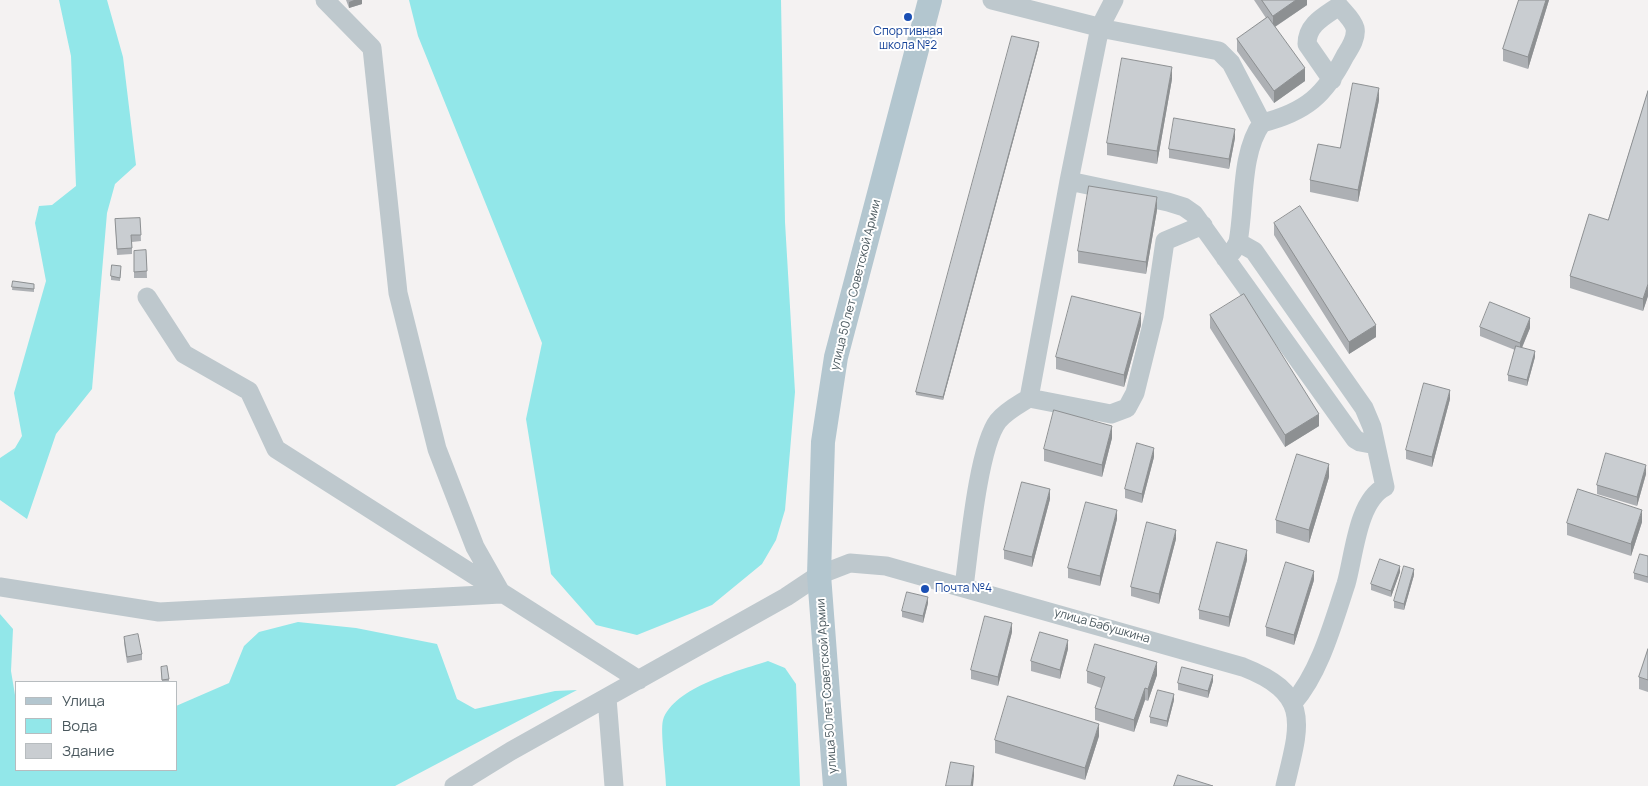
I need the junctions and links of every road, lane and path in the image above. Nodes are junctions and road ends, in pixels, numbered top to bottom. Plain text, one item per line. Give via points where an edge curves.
1 (325, 0) edge
2 (930, 0) edge
3 (992, 0) edge
4 (1114, 0) edge
5 (1337, 3) edge
6 (1100, 27) junction
7 (1332, 80) junction
8 (1262, 123) junction
9 (1069, 181) junction
10 (1203, 225) junction
11 (1238, 242) junction
12 (1225, 258) junction
13 (147, 297) dead end
14 (1029, 398) junction
15 (1376, 445) junction
16 (819, 575) junction
17 (0, 587) edge
18 (964, 587) junction
19 (501, 594) junction
20 (639, 680) junction
21 (607, 698) junction
22 (1293, 703) junction
23 (454, 786) edge
24 (614, 786) edge
25 (835, 786) edge
26 (1285, 786) edge

1 - 19 street via 372,48 398,293 437,449 475,547
2 - 16 main road, улица 50 лет Советской Армии via 836,358 824,442
3 - 6 street
4 - 6 street
5 - 7 street via 1352,22 1355,36
5 - 7 street via 1315,23 1307,37 1307,44
6 - 8 street via 1219,51 1231,63
6 - 9 street
7 - 8 street via 1324,91 1296,112
8 - 11 street via 1250,148
9 - 10 street via 1184,206
9 - 14 street
10 - 12 street
10 - 14 street via 1164,241 1154,316 1135,394 1127,408 1111,414
11 - 12 street
11 - 15 street via 1254,251 1262,261 1358,398 1372,427
12 - 15 street via 1355,439
13 - 19 street via 184,354 249,391 276,449
14 - 18 street via 1002,417 986,444
15 - 22 street via 1385,486 1372,496 1353,542 1346,582 1312,677
16 - 18 street, улица Бабушкина via 850,563 863,563
16 - 20 street, улица Бабушкина
16 - 25 main road, улица 50 лет Советской Армии
17 - 19 street via 159,612
18 - 22 street, улица Бабушкина via 1242,667 1275,682
19 - 20 street
20 - 21 street, улица Бабушкина
21 - 23 street, улица Бабушкина
21 - 24 street
22 - 26 street via 1296,740

